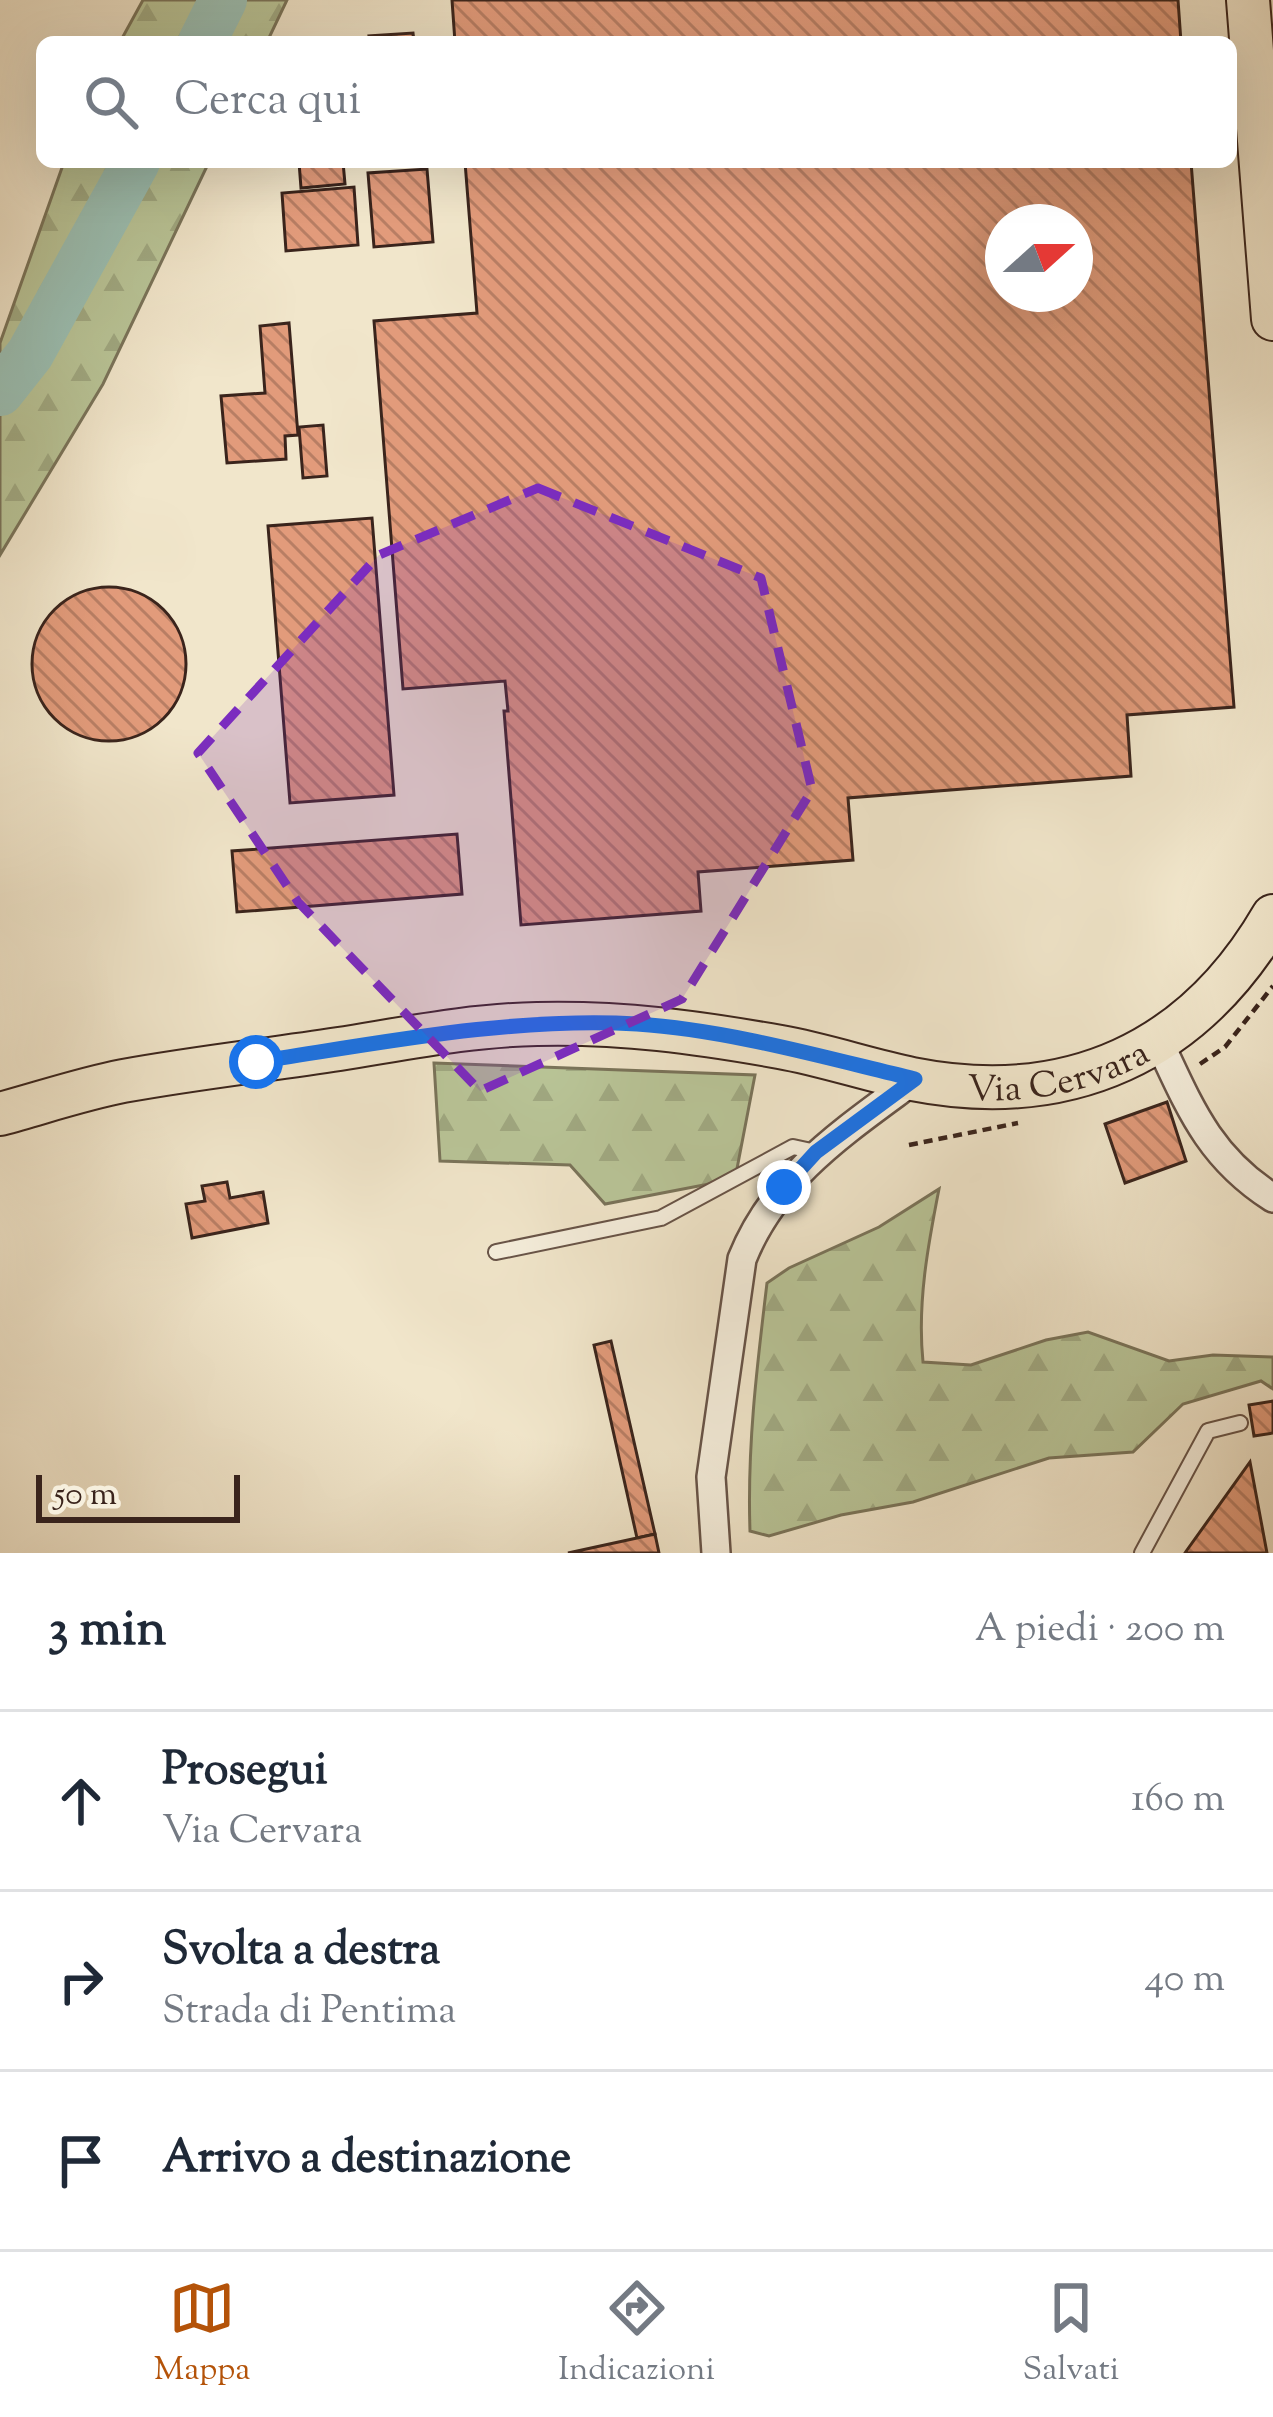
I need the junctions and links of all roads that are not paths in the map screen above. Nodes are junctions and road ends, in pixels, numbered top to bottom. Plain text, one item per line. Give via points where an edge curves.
1 (1248, 0) edge
2 (1273, 319) edge
3 (1273, 916) edge
4 (1160, 1042) junction
5 (915, 1079) junction
6 (0, 1114) edge
7 (816, 1152) junction
8 (1273, 1198) edge
9 (496, 1252) dead end
10 (1240, 1423) dead end
11 (716, 1553) edge
12 (1142, 1553) edge

1 - 2 main road
3 - 4 main road, Via Cervara via 1234,976
4 - 5 main road, Via Cervara via 1058,1081 972,1086
4 - 8 street via 1216,1152
5 - 6 main road, Via Cervara via 640,1024 530,1024 119,1082
5 - 7 street
7 - 9 lane via 793,1147 661,1218
7 - 11 street via 784,1187 742,1259 711,1478
10 - 12 lane via 1208,1431

